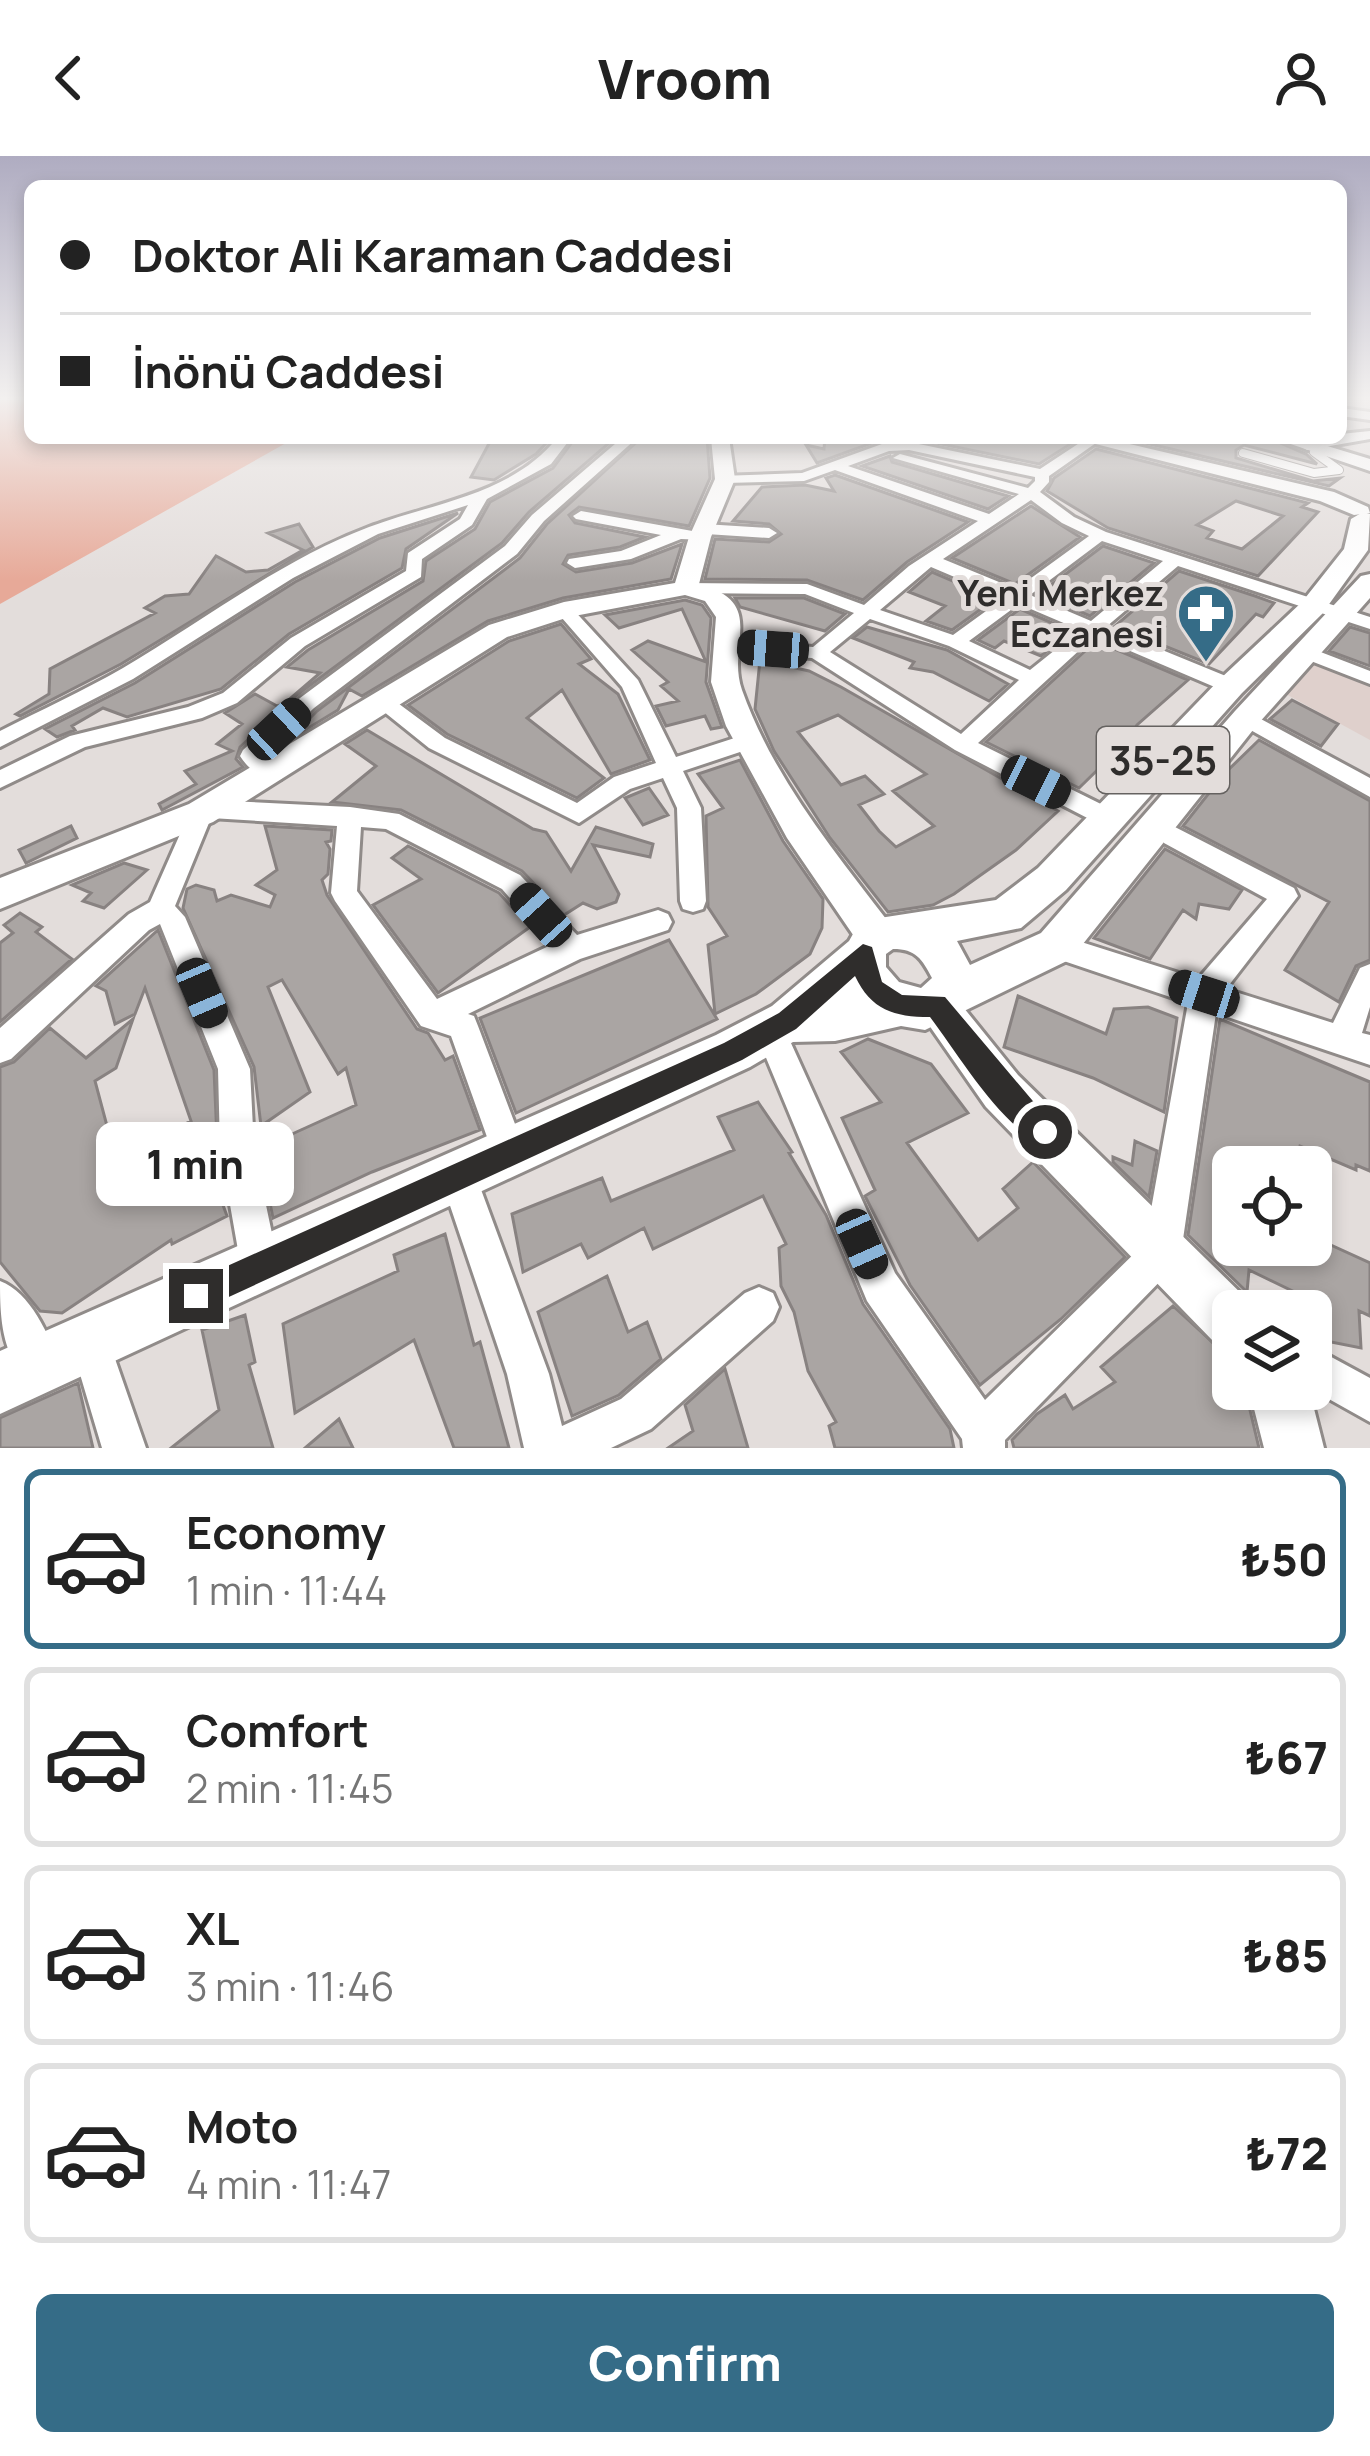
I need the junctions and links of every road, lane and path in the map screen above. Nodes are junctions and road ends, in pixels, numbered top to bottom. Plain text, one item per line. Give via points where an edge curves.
1 (545, 460) edge
2 (604, 460) edge
3 (719, 460) edge
4 (849, 460) edge
5 (928, 460) edge
6 (980, 460) edge
7 (1061, 460) edge
8 (1203, 460) edge
9 (1269, 460) edge
10 (1329, 460) edge
11 (836, 466) junction
12 (1042, 474) junction
13 (725, 478) junction
14 (1031, 493) junction
15 (482, 496) junction
16 (1366, 515) edge
17 (580, 517) dead end
18 (990, 520) junction
19 (769, 533) dead end
20 (694, 534) junction
21 (1100, 535) junction
22 (930, 560) junction
23 (1174, 561) junction
24 (575, 563) dead end
25 (686, 588) junction
26 (1017, 597) junction
27 (1354, 603) edge
28 (564, 610) junction
29 (867, 612) junction
30 (1094, 626) junction
31 (956, 642) junction
32 (729, 646) junction
33 (817, 652) junction
34 (1305, 652) junction
35 (1370, 678) edge
36 (1032, 679) junction
37 (1238, 702) junction
38 (384, 704) junction
39 (0, 740) edge
40 (750, 741) junction
41 (963, 745) junction
42 (669, 768) junction
43 (273, 773) junction
44 (0, 780) edge
45 (1370, 789) edge
46 (204, 811) junction
47 (350, 816) junction
48 (1108, 818) junction
49 (1173, 836) dead end
50 (0, 894) edge
51 (693, 901) dead end
52 (160, 910) junction
53 (658, 922) dead end
54 (884, 940) junction
55 (1056, 946) junction
56 (572, 949) junction
57 (1370, 977) edge
58 (1204, 994) junction
59 (926, 1003) junction
60 (432, 1016) junction
61 (779, 1026) junction
62 (1358, 1045) edge
63 (0, 1048) edge
64 (509, 1153) junction
65 (458, 1176) junction
66 (1162, 1253) junction
67 (260, 1267) junction
68 (0, 1300) edge
69 (1212, 1301) edge
70 (759, 1306) dead end
71 (91, 1344) junction
72 (20, 1374) edge
73 (1332, 1378) edge
74 (1370, 1401) edge
75 (1287, 1410) edge
76 (983, 1440) edge
77 (124, 1448) edge
78 (546, 1448) edge
79 (562, 1448) edge
80 (1294, 1448) edge

1 - 15 street
2 - 43 street via 511,550 307,703 251,756
3 - 13 main road
4 - 11 street
5 - 14 street
6 - 12 street
7 - 12 street
8 - 16 main road
9 - 10 lane via 1314,473 1339,470
11 - 13 street via 804,477
11 - 18 street
12 - 14 street
13 - 20 main road
14 - 18 street
14 - 21 street
15 - 39 street via 372,531 308,563 126,675
15 - 44 street via 466,522 414,556 415,573 298,642 230,698 78,741
16 - 27 main road, 35-25
17 - 20 street
18 - 22 street
19 - 20 street
20 - 24 street
20 - 25 main road
21 - 23 street
21 - 26 street
22 - 26 street
22 - 29 street
23 - 27 street
23 - 30 street
25 - 28 main road
25 - 29 street via 807,589
25 - 32 main road via 714,596 729,616
26 - 30 street
26 - 31 street
27 - 34 main road, 35-25
27 - 37 main road, 35-25
28 - 38 main road via 498,631
28 - 42 street via 631,685
29 - 31 street
29 - 33 street
30 - 36 street
30 - 37 street
31 - 36 street
32 - 33 street
32 - 40 main road via 725,682
33 - 41 street
34 - 35 street
34 - 37 main road, 35-25
36 - 41 street
37 - 45 street
37 - 48 main road, 35-25
37 - 55 main road, 35-25
38 - 42 street via 437,743 579,814 622,783
38 - 43 main road
40 - 42 street
40 - 54 main road via 799,829
41 - 48 street
42 - 51 street via 688,808
43 - 46 main road
46 - 47 street
46 - 50 main road
46 - 52 street
47 - 56 street via 390,820 511,882
47 - 60 street via 344,893
48 - 54 main road, 35-25 via 1006,916
49 - 58 street via 1285,896
52 - 63 street
52 - 67 street via 171,917 234,1069 237,1148
53 - 56 street
54 - 59 main road via 862,966 874,989
54 - 59 main road via 937,944 951,965 954,977
54 - 61 main road, 35-25
55 - 58 street
55 - 59 main road, 35-25
56 - 60 street
57 - 62 street via 1349,1017
58 - 62 street
58 - 66 street
59 - 61 main road, 35-25
59 - 66 main road
60 - 64 street via 464,1025
61 - 64 main road, 35-25
61 - 76 street via 881,1287
64 - 65 main road, 35-25
65 - 67 main road, 35-25
65 - 78 street
66 - 69 main road
66 - 76 street
67 - 71 main road, 35-25
68 - 72 street via 14,1316
70 - 79 street via 636,1414
71 - 72 main road, 35-25
71 - 77 street
73 - 74 street
75 - 80 main road

